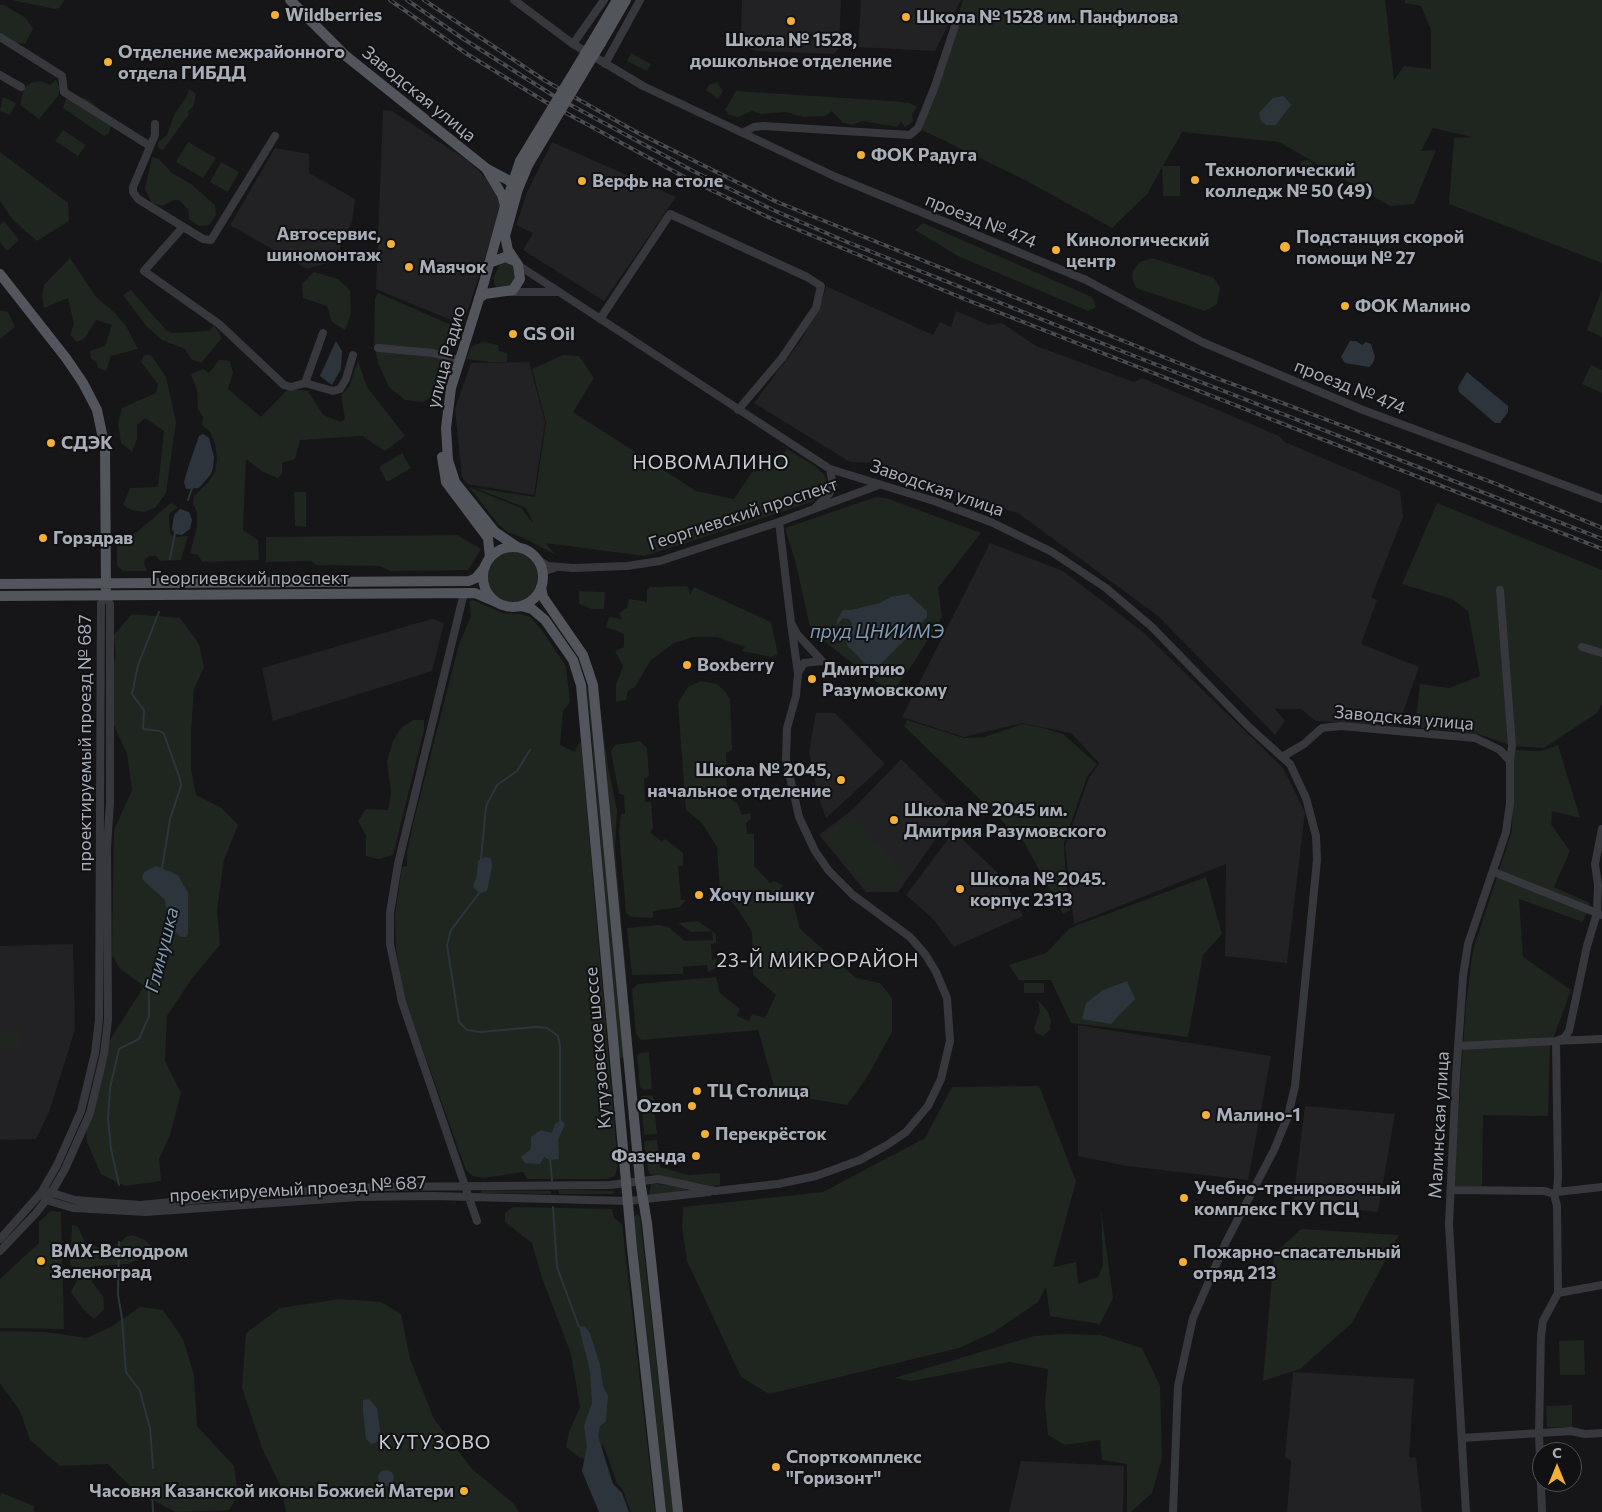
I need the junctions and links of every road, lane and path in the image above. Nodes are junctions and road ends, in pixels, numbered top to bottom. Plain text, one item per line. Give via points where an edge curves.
1 (290, 0) edge
2 (514, 0) edge
3 (604, 0) edge
4 (617, 0) edge
5 (626, 0) edge
6 (640, 0) edge
7 (955, 26) dead end
8 (0, 37) edge
9 (598, 41) junction
10 (573, 44) junction
11 (605, 64) junction
12 (0, 76) edge
13 (21, 88) dead end
14 (154, 124) dead end
15 (744, 132) junction
16 (275, 136) dead end
17 (150, 146) junction
18 (522, 164) junction
19 (487, 169) junction
20 (516, 186) junction
21 (504, 206) junction
22 (183, 227) junction
23 (489, 263) junction
24 (515, 263) junction
25 (0, 274) edge
26 (486, 275) junction
27 (504, 292) junction
28 (561, 292) junction
29 (479, 298) junction
30 (600, 319) junction
31 (322, 333) dead end
32 (378, 348) dead end
33 (353, 355) dead end
34 (459, 360) junction
35 (304, 383) junction
36 (448, 400) junction
37 (738, 410) junction
38 (830, 468) junction
39 (879, 486) junction
40 (1602, 499) edge
41 (815, 508) junction
42 (779, 522) junction
43 (517, 547) junction
44 (537, 559) junction
45 (488, 562) junction
46 (556, 567) junction
47 (543, 576) junction
48 (0, 584) edge
49 (106, 584) junction
50 (1500, 590) dead end
51 (542, 592) junction
52 (464, 593) junction
53 (106, 595) junction
54 (0, 596) edge
55 (498, 603) junction
56 (521, 606) junction
57 (791, 623) junction
58 (1582, 647) dead end
59 (1602, 653) edge
60 (798, 674) junction
61 (1282, 757) junction
62 (1510, 761) junction
63 (1602, 829) edge
64 (1494, 872) junction
65 (1599, 914) edge
66 (1602, 1040) edge
67 (1556, 1041) junction
68 (1459, 1046) junction
69 (640, 1181) junction
70 (626, 1183) junction
71 (464, 1187) junction
72 (1602, 1187) edge
73 (1451, 1190) junction
74 (52, 1191) junction
75 (716, 1191) junction
76 (42, 1192) junction
77 (1556, 1193) junction
78 (469, 1198) junction
79 (46, 1200) junction
80 (643, 1200) junction
81 (628, 1201) junction
82 (477, 1221) dead end
83 (0, 1239) edge
84 (0, 1251) edge
85 (1602, 1285) edge
86 (1558, 1293) junction
87 (1539, 1433) junction
88 (1602, 1433) edge
89 (1462, 1438) junction
90 (661, 1512) edge
91 (678, 1512) edge
92 (1173, 1512) edge
93 (1466, 1512) edge
94 (1542, 1512) edge

1 - 19 main road, Заводская улица via 346,56
2 - 10 street, проезд № 474
3 - 10 street
4 - 9 main road
5 - 9 main road
6 - 11 street
7 - 15 street via 918,128 910,135 763,126 754,126
8 - 17 street via 62,76 64,92
9 - 18 main road, bridge
10 - 11 street, проезд № 474
11 - 15 street, проезд № 474 via 643,86
12 - 13 street
14 - 17 street via 156,129
15 - 40 street, проезд № 474 via 882,197 1093,283 1202,342 1363,410
16 - 22 street via 211,240
17 - 22 street via 133,192 138,199
18 - 19 main road via 507,172
18 - 20 main road
19 - 20 main road
19 - 21 main road via 502,195
20 - 21 main road
20 - 24 main road via 506,229 506,243
21 - 23 main road
22 - 35 street via 144,270 219,324 284,385 291,387
23 - 24 main road via 505,258
23 - 26 main road
24 - 27 main road via 520,278 518,285
24 - 28 street, Заводская улица
25 - 49 main road via 66,358 97,410 106,458
26 - 27 main road via 494,290
26 - 29 main road, улица Радио
27 - 28 street
27 - 29 main road
28 - 30 street, Заводская улица
29 - 34 main road, улица Радио
30 - 37 street, Заводская улица
30 - 37 street via 670,214 807,277 820,286 816,308 782,358
31 - 35 street
32 - 34 street via 433,353
33 - 35 street via 340,389 333,391
34 - 36 main road, улица Радио
36 - 43 main road, улица Радио via 446,439 453,477 495,532
36 - 45 main road via 440,430 443,473 446,482 488,538
37 - 38 street, Заводская улица
38 - 39 street, Заводская улица
38 - 41 street via 833,485
39 - 41 street, Георгиевский проспект
39 - 61 street, Заводская улица via 992,522 1052,552 1106,588 1152,627 1249,728
41 - 42 street, Георгиевский проспект
42 - 46 street, Георгиевский проспект via 645,564
42 - 57 street, проектируемый проезд № 687
43 - 44 main road
43 - 45 main road via 504,549
44 - 46 street
44 - 47 main road
45 - 49 main road, Георгиевский проспект via 476,578 469,581
45 - 55 main road via 484,585
46 - 47 street via 548,569
47 - 51 main road
48 - 49 main road, Георгиевский проспект
49 - 53 main road
50 - 62 street, Малинская улица via 1512,746
51 - 56 main road
51 - 69 main road, Кутузовское шоссе via 583,655 593,685
52 - 53 main road, Георгиевский проспект
52 - 55 main road, Георгиевский проспект via 478,594
52 - 71 street via 398,864 390,944 402,1002
53 - 54 main road, Георгиевский проспект
53 - 74 street, проектируемый проезд № 687 via 110,604 107,1031 90,1113
53 - 76 street, проектируемый проезд № 687 via 101,603 98,1031 81,1111
55 - 56 main road via 509,607
56 - 70 main road, Кутузовское шоссе via 532,609 545,620 573,660 581,685
57 - 60 street, проектируемый проезд № 687
57 - 60 street via 822,661 804,663
58 - 59 street
60 - 75 street, проектируемый проезд № 687 via 787,728 786,759 799,817 832,874 853,895 910,937 925,954 947,998 949,1047 928,1106 906,1132 887,1145 816,1176
61 - 62 street, Заводская улица via 1322,728 1340,726 1476,738 1500,750
61 - 92 street via 1290,764 1306,798 1316,836 1317,860 1295,1086 1288,1116 1274,1150 1226,1242 1193,1318 1178,1386
62 - 64 street, Малинская улица via 1506,832
63 - 65 street via 1595,864
64 - 65 street
64 - 68 street, Малинская улица via 1468,944
65 - 67 street via 1586,946 1569,1031
66 - 67 street
67 - 68 street
67 - 77 street
68 - 73 street, Малинская улица
69 - 70 street, проектируемый проезд № 687
69 - 75 street, проектируемый проезд № 687 via 658,1179
69 - 80 main road, Кутузовское шоссе
70 - 71 street, проектируемый проезд № 687
70 - 81 main road, Кутузовское шоссе
71 - 74 street, проектируемый проезд № 687 via 300,1191 140,1205 75,1200
71 - 78 street
72 - 77 street
73 - 77 street via 1545,1190
73 - 89 street, Малинская улица via 1449,1224
74 - 76 street, проектируемый проезд № 687
74 - 79 street, проектируемый проезд № 687
75 - 80 street, проектируемый проезд № 687
76 - 79 street
76 - 83 street, проектируемый проезд № 687
77 - 86 street
78 - 79 street, проектируемый проезд № 687 via 358,1197 146,1212 73,1208
78 - 81 street, проектируемый проезд № 687
78 - 82 street
79 - 84 street, проектируемый проезд № 687
80 - 81 street, проектируемый проезд № 687
80 - 91 main road, Кутузовское шоссе
81 - 90 main road, Кутузовское шоссе
85 - 86 street
86 - 87 street via 1543,1321
87 - 88 street
87 - 89 street
87 - 94 street
89 - 93 street, Малинская улица

